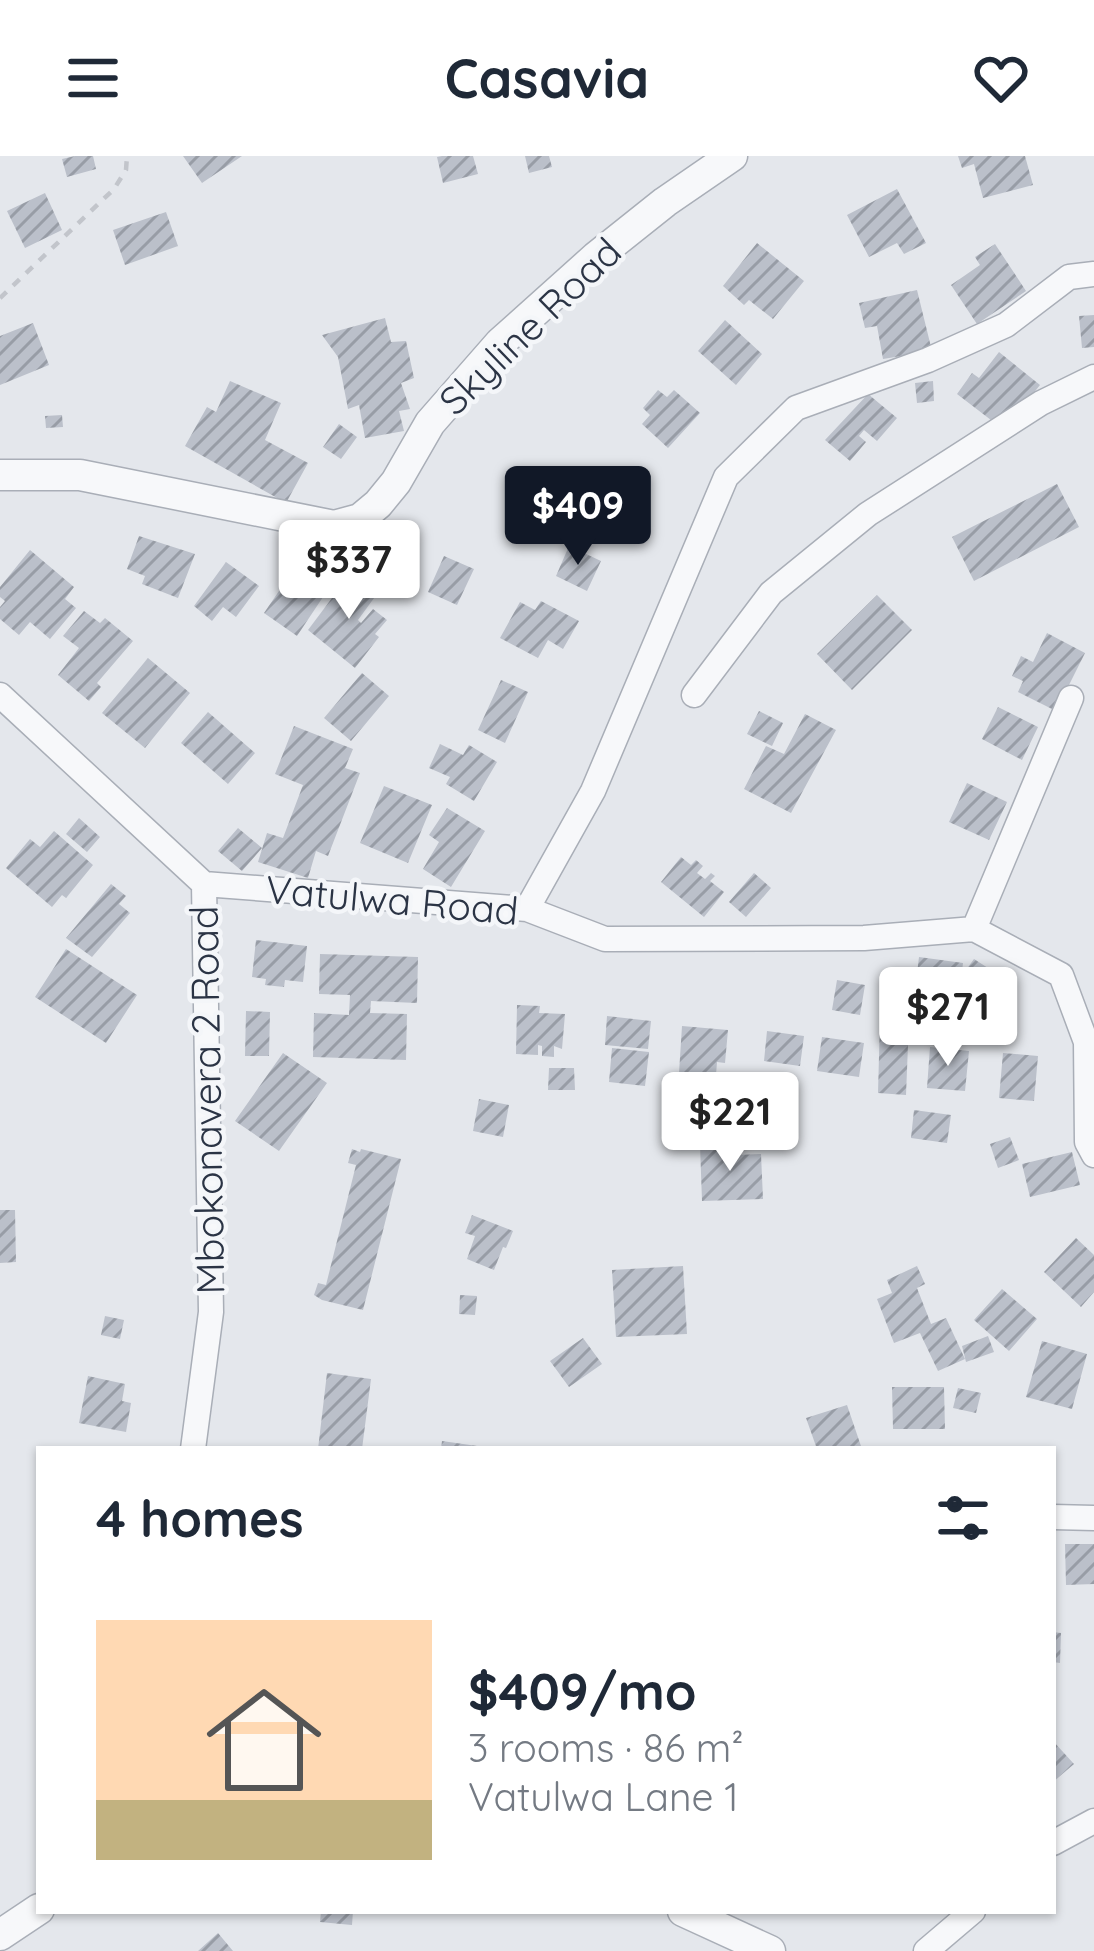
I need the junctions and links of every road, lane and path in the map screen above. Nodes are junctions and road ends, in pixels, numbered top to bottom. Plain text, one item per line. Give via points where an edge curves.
1 (127, 156) edge
2 (732, 156) edge
3 (1094, 274) edge
4 (0, 298) edge
5 (1094, 376) edge
6 (0, 475) edge
7 (0, 695) edge
8 (694, 695) dead end
9 (1071, 698) dead end
10 (204, 884) junction
11 (526, 908) junction
12 (974, 928) junction
13 (1094, 1155) edge
14 (193, 1446) edge
15 (1056, 1517) edge
16 (1094, 1518) edge
17 (1094, 1821) edge
18 (1056, 1841) edge
19 (36, 1911) edge
20 (690, 1914) edge
21 (969, 1914) edge
22 (0, 1935) edge
23 (770, 1951) edge
24 (926, 1951) edge

1 - 4 path via 113,189
2 - 6 street, Skyline Road via 596,257 500,343 360,519 334,526 80,475
3 - 11 street via 1069,277 1006,326 796,408 726,477 593,791
5 - 8 street via 868,514 771,592
7 - 10 street, Mbokonavera 2 Road
9 - 12 street
10 - 11 street, Vatulwa Road
10 - 14 street, Mbokonavera 2 Road via 212,1312
11 - 12 street, Vatulwa Road via 604,939 864,938
12 - 13 street via 1061,975 1086,1042 1087,1142
15 - 16 street
17 - 18 street
19 - 22 street
20 - 23 street
21 - 24 street

